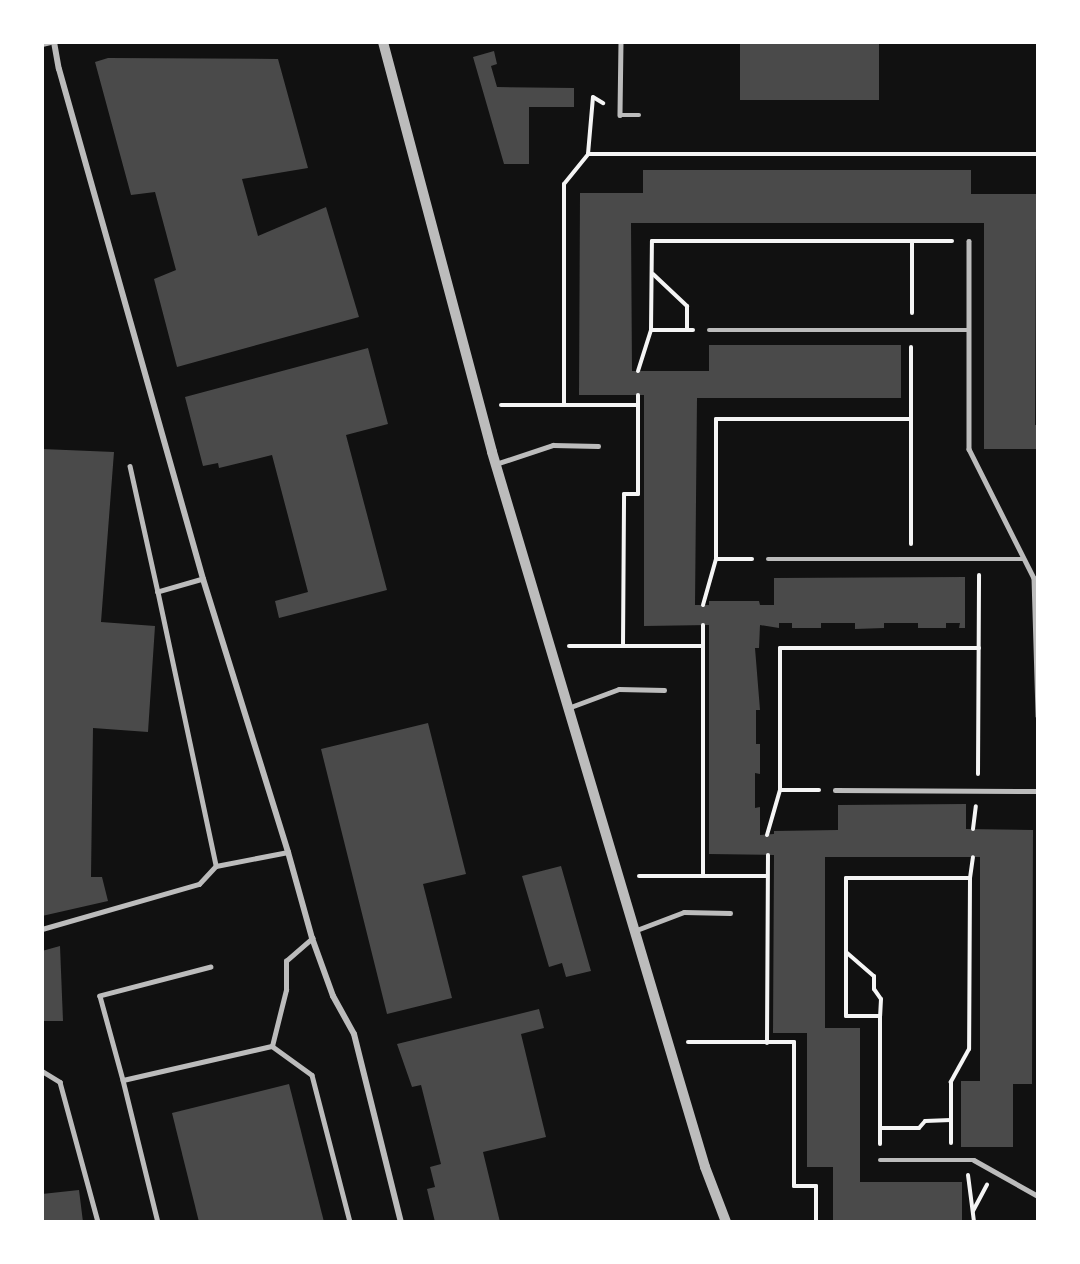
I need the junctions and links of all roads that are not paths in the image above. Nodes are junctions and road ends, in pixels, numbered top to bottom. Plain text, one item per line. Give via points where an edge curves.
1 (52, 42) edge
2 (383, 42) edge
3 (621, 42) edge
4 (42, 44) edge
5 (639, 115) dead end
6 (969, 241) road end
7 (709, 330) road end
8 (969, 330) junction
9 (598, 446) dead end
10 (496, 464) junction
11 (130, 466) dead end
12 (768, 559) road end
13 (1024, 559) junction
14 (203, 579) junction
15 (158, 592) junction
16 (664, 690) dead end
17 (568, 708) junction
18 (1038, 716) edge
19 (835, 790) road end
20 (1038, 791) edge
21 (288, 852) junction
22 (216, 866) junction
23 (730, 913) dead end
24 (42, 929) edge
25 (634, 931) junction
26 (312, 938) junction
27 (211, 967) dead end
28 (272, 1046) junction
29 (42, 1071) edge
30 (123, 1080) junction
31 (880, 1160) road end
32 (1038, 1196) edge
33 (98, 1222) edge
34 (158, 1222) edge
35 (350, 1222) edge
36 (401, 1222) edge
37 (726, 1222) edge

1 - 4 lane
1 - 14 street
2 - 10 street
3 - 5 lane via 620,115
6 - 8 lane
7 - 8 lane
8 - 13 lane via 969,449
9 - 10 lane via 553,445
10 - 17 street
11 - 15 lane
12 - 13 lane
13 - 18 lane via 1034,578
14 - 15 lane
14 - 21 street
15 - 22 lane
16 - 17 lane via 619,690
17 - 25 street
19 - 20 lane
21 - 22 lane
21 - 26 street
22 - 24 lane via 199,884
23 - 25 lane via 684,912
25 - 37 street via 705,1167
26 - 28 lane via 286,962 286,990
26 - 36 street via 333,996 354,1034
27 - 30 lane via 100,996
28 - 30 lane
28 - 35 lane via 312,1075
29 - 33 lane via 60,1082
30 - 34 lane
31 - 32 lane via 974,1160

